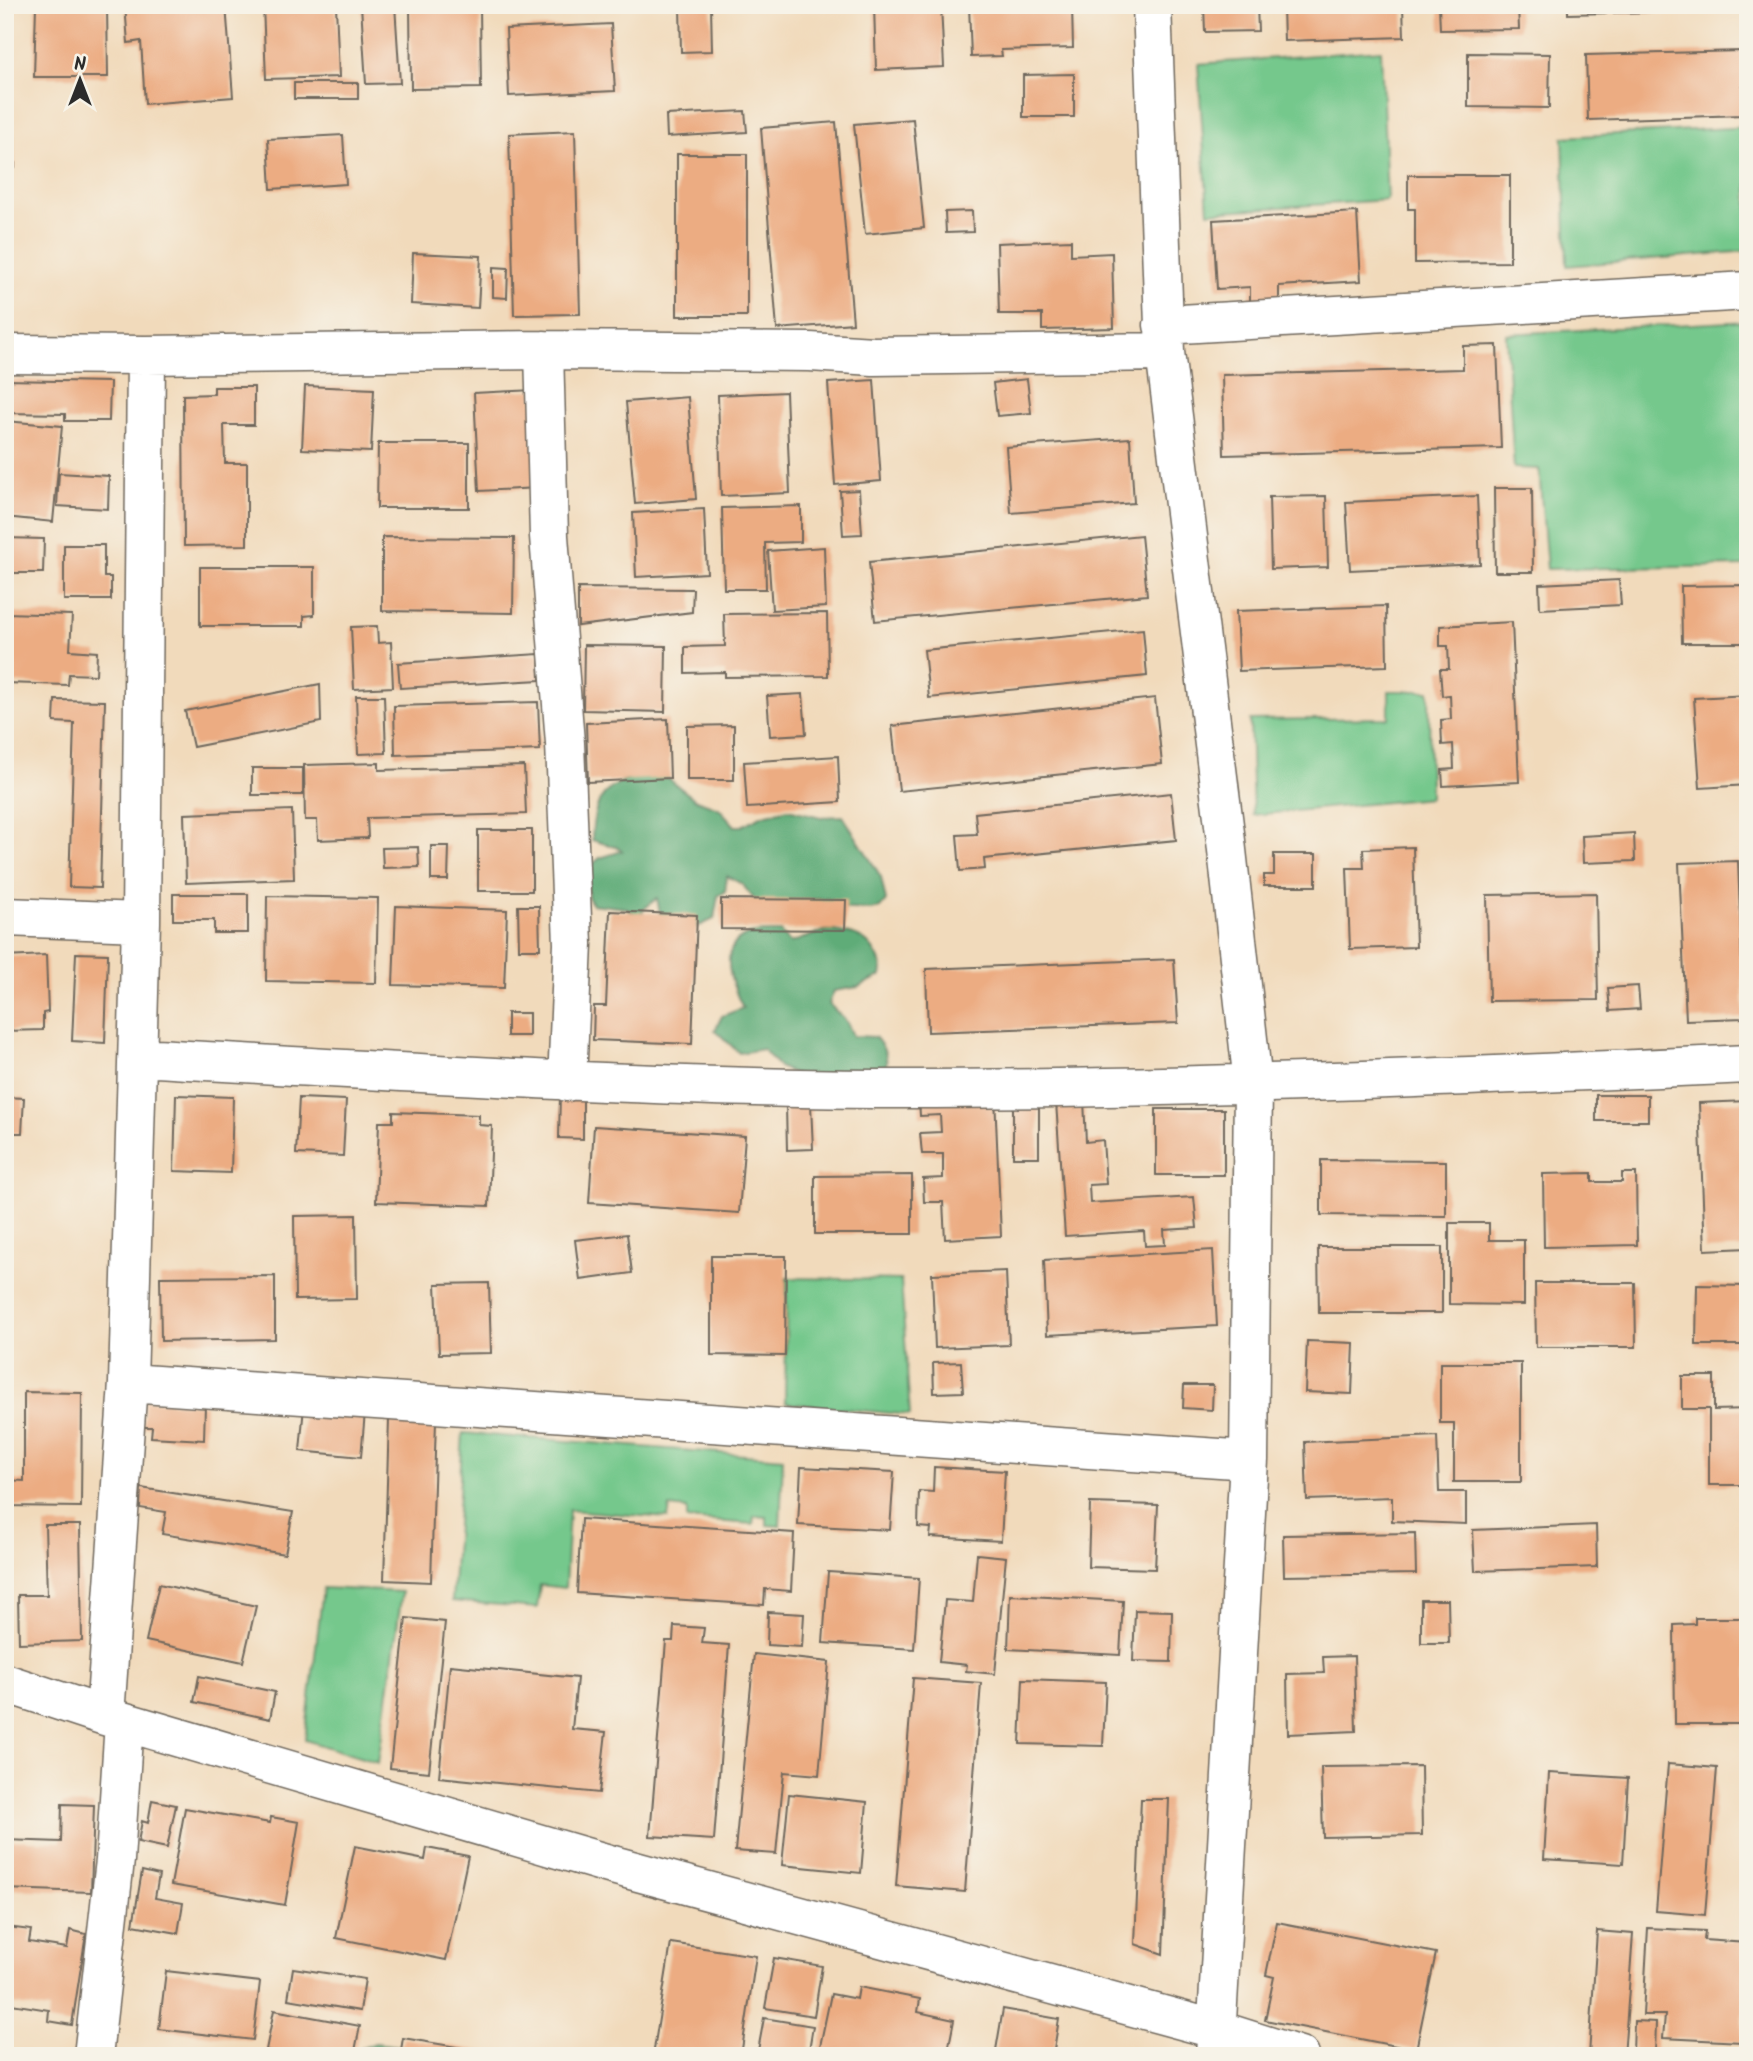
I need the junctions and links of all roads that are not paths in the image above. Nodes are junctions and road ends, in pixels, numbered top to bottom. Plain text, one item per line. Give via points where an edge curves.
1 (1152, 5) edge
2 (1748, 291) edge
3 (1164, 338) junction
4 (544, 350) junction
5 (5, 354) edge
6 (146, 355) junction
7 (5, 917) edge
8 (141, 922) junction
9 (138, 1057) junction
10 (1748, 1064) edge
11 (567, 1082) junction
12 (1253, 1084) junction
13 (128, 1383) junction
14 (1249, 1461) junction
15 (5, 1683) edge
16 (114, 1719) junction
17 (1217, 2043) edge
18 (93, 2056) edge
19 (1300, 2056) edge

1 - 3 street
2 - 3 street
3 - 4 street via 873,356
3 - 12 street
4 - 6 street
4 - 11 street via 549,536 565,743 573,944
5 - 6 street
6 - 8 street
7 - 8 street
8 - 9 street
9 - 11 street
9 - 13 street
10 - 12 street
11 - 12 street via 874,1088
12 - 14 street
13 - 14 street
13 - 16 street
14 - 17 street
15 - 16 street
16 - 17 street
16 - 18 street via 115,1860
17 - 19 street

